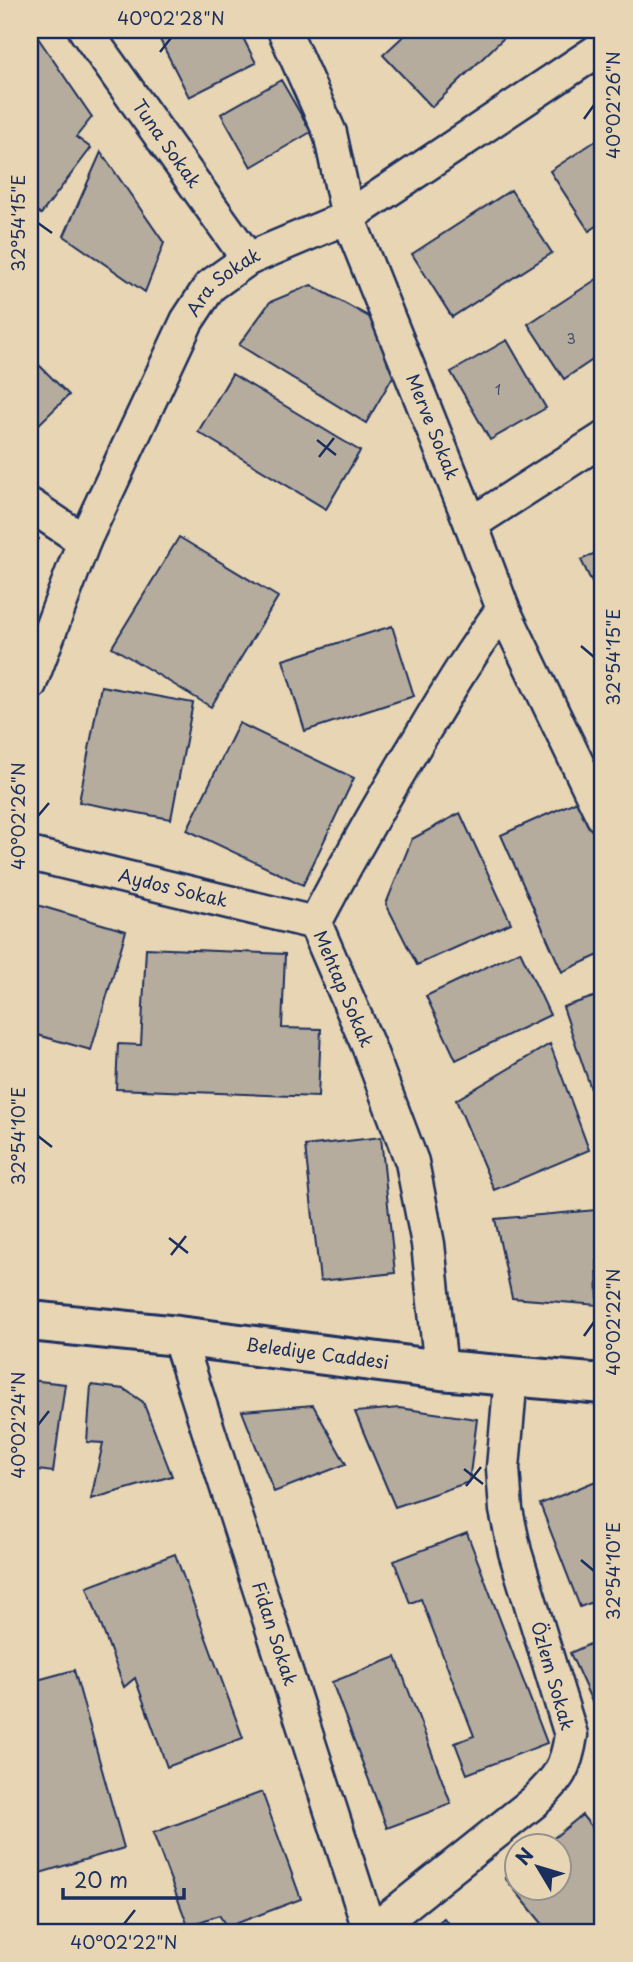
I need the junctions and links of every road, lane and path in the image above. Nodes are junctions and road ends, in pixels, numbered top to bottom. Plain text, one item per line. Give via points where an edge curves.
1 (85, 30) edge
2 (284, 30) edge
3 (603, 47) edge
4 (348, 218) junction
5 (248, 259) junction
6 (603, 439) edge
7 (30, 505) edge
8 (471, 524) junction
9 (84, 541) junction
10 (503, 610) junction
11 (30, 684) edge
12 (603, 817) edge
13 (30, 854) edge
14 (315, 923) junction
15 (30, 1321) edge
16 (178, 1336) junction
17 (441, 1370) junction
18 (511, 1376) junction
19 (603, 1384) edge
20 (370, 1932) edge

1 - 5 street, Tuna Sokak
2 - 4 street, Merve Sokak via 330,133
3 - 4 street, Ara Sokak
4 - 5 street, Ara Sokak
4 - 8 street, Merve Sokak
5 - 9 street, Ara Sokak via 210,286 187,321
6 - 8 street
7 - 9 street
8 - 10 street, Merve Sokak
9 - 11 street, Ara Sokak
10 - 12 street, Merve Sokak
10 - 14 street, Mehtap Sokak via 447,692
13 - 14 street, Aydos Sokak
14 - 17 street, Mehtap Sokak via 412,1162 428,1244
15 - 16 street, Belediye Caddesi
16 - 17 street, Belediye Caddesi
16 - 20 street, Fidan Sokak
17 - 18 street, Belediye Caddesi
18 - 19 street, Belediye Caddesi
18 - 20 street, Özlem Sokak via 503,1468 506,1510 570,1735 568,1754 558,1779 534,1802

